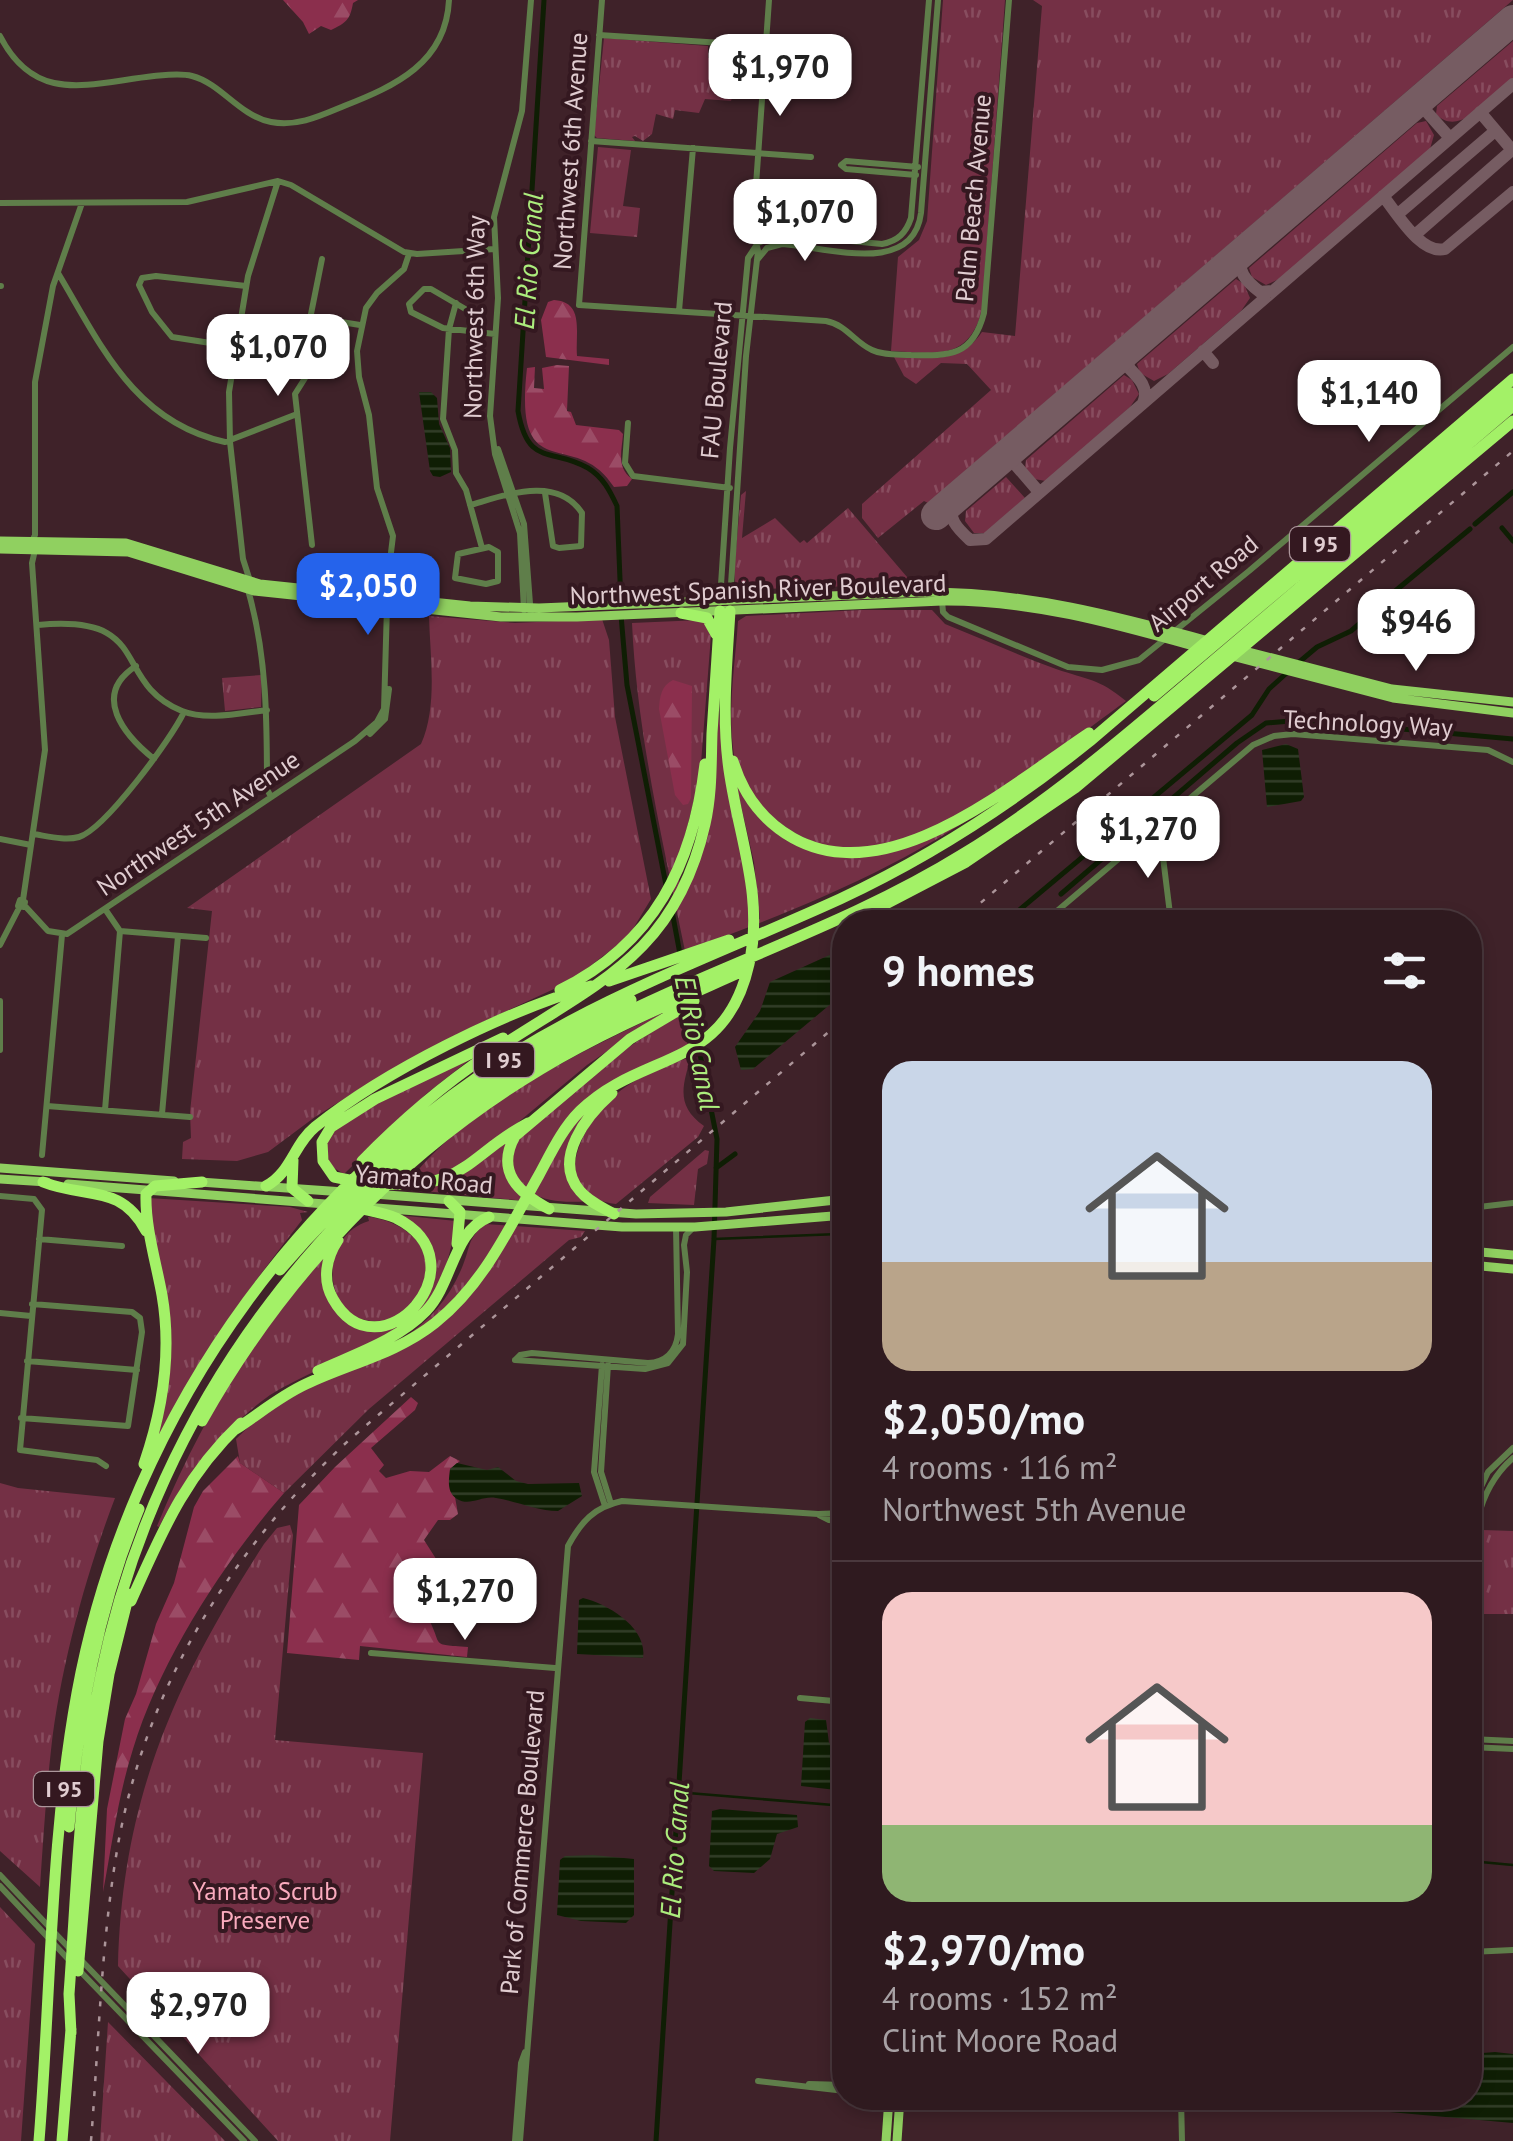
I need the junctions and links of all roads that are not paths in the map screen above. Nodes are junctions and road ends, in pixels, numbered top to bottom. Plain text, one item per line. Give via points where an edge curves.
1 (449, 0) edge
2 (531, 0) edge
3 (602, 0) edge
4 (769, 0) edge
5 (928, 0) edge
6 (938, 0) edge
7 (1008, 0) edge
8 (599, 35) junction
9 (0, 36) edge
10 (766, 46) junction
11 (591, 141) junction
12 (692, 148) junction
13 (759, 154) junction
14 (812, 157) dead end
15 (842, 165) dead end
16 (920, 171) junction
17 (278, 181) junction
18 (0, 203) edge
19 (82, 203) junction
20 (758, 243) junction
21 (494, 249) junction
22 (410, 254) junction
23 (322, 259) dead end
24 (757, 261) junction
25 (57, 272) junction
26 (246, 286) junction
27 (456, 303) junction
28 (680, 311) junction
29 (746, 316) junction
30 (310, 317) junction
31 (479, 317) dead end
32 (360, 325) junction
33 (449, 329) junction
34 (496, 334) junction
35 (236, 347) junction
36 (1513, 347) edge
37 (1513, 379) edge
38 (1513, 393) edge
39 (1513, 406) edge
40 (297, 414) junction
41 (628, 423) dead end
42 (1509, 424) edge
43 (230, 442) junction
44 (1448, 461) junction
45 (732, 488) junction
46 (512, 493) junction
47 (545, 493) junction
48 (470, 505) junction
49 (312, 544) dead end
50 (0, 545) edge
51 (33, 545) junction
52 (85, 546) junction
53 (482, 548) junction
54 (244, 561) junction
55 (388, 577) dead end
56 (234, 578) junction
57 (249, 586) junction
58 (261, 592) junction
59 (942, 596) junction
60 (436, 603) junction
61 (254, 605) junction
62 (386, 606) junction
63 (725, 606) junction
64 (632, 610) junction
65 (528, 613) junction
66 (681, 613) junction
67 (38, 625) junction
68 (718, 644) junction
69 (136, 666) junction
70 (1310, 674) junction
71 (716, 676) junction
72 (1513, 702) edge
73 (1127, 709) junction
74 (268, 710) junction
75 (184, 712) junction
76 (1513, 713) edge
77 (726, 723) junction
78 (154, 759) junction
79 (1513, 762) edge
80 (271, 798) junction
81 (1154, 828) junction
82 (33, 834) junction
83 (0, 839) edge
84 (31, 845) junction
85 (22, 904) junction
86 (106, 909) junction
87 (832, 910) edge
88 (833, 910) edge
89 (853, 910) edge
90 (875, 910) edge
91 (1058, 910) edge
92 (1170, 910) edge
93 (832, 919) edge
94 (0, 921) edge
95 (10, 926) junction
96 (120, 931) junction
97 (832, 931) edge
98 (62, 935) junction
99 (178, 936) junction
100 (206, 938) dead end
101 (0, 945) edge
102 (697, 976) junction
103 (674, 986) junction
104 (0, 1001) edge
105 (506, 1017) junction
106 (548, 1018) junction
107 (0, 1045) edge
108 (627, 1081) junction
109 (47, 1106) junction
110 (105, 1110) junction
111 (162, 1114) junction
112 (190, 1116) dead end
113 (528, 1123) junction
114 (42, 1155) dead end
115 (294, 1156) junction
116 (0, 1173) edge
117 (46, 1177) junction
118 (357, 1177) junction
119 (387, 1180) junction
120 (202, 1182) junction
121 (266, 1186) junction
122 (292, 1188) junction
123 (147, 1191) junction
124 (0, 1196) edge
125 (832, 1200) edge
126 (308, 1201) junction
127 (449, 1201) junction
128 (1513, 1203) edge
129 (339, 1204) junction
130 (1482, 1207) edge
131 (549, 1210) junction
132 (708, 1213) junction
133 (460, 1214) junction
134 (614, 1214) junction
135 (832, 1215) edge
136 (489, 1217) junction
137 (337, 1220) junction
138 (700, 1226) junction
139 (676, 1228) junction
140 (39, 1240) junction
141 (122, 1246) dead end
142 (154, 1249) junction
143 (1482, 1253) edge
144 (1513, 1255) edge
145 (454, 1263) junction
146 (1482, 1266) edge
147 (1513, 1269) edge
148 (32, 1304) junction
149 (0, 1313) edge
150 (31, 1316) junction
151 (676, 1351) junction
152 (27, 1361) junction
153 (606, 1363) junction
154 (137, 1370) junction
155 (21, 1418) junction
156 (236, 1428) junction
157 (1513, 1448) edge
158 (1513, 1458) edge
159 (106, 1466) dead end
160 (1482, 1487) edge
161 (1482, 1496) edge
162 (608, 1505) junction
163 (832, 1513) edge
164 (818, 1514) junction
165 (832, 1520) edge
166 (126, 1521) junction
167 (122, 1624) junction
168 (371, 1653) dead end
169 (556, 1668) junction
170 (800, 1698) dead end
171 (832, 1701) edge
172 (1482, 1740) edge
173 (1513, 1741) edge
174 (1482, 1748) edge
175 (1513, 1749) edge
176 (0, 1874) edge
177 (0, 1886) edge
178 (1513, 1950) edge
179 (1482, 1951) edge
180 (71, 2033) junction
181 (45, 2064) junction
182 (758, 2081) dead end
183 (832, 2087) edge
184 (893, 2110) edge
185 (896, 2110) edge
186 (1181, 2110) edge
187 (39, 2141) edge
188 (62, 2141) edge
189 (244, 2141) edge
190 (254, 2141) edge
191 (518, 2141) edge
192 (886, 2141) edge
193 (897, 2141) edge
194 (1182, 2141) edge

1 - 9 street via 436,46 408,77 294,123 252,116 192,76 49,84 15,61
2 - 21 street, Northwest 6th Way via 522,110 497,198
3 - 8 street, Northwest 6th Avenue
4 - 10 street
5 - 16 street
6 - 16 street
7 - 29 street, Palm Beach Avenue via 984,313 975,336 944,356 884,354 837,323
8 - 10 street
8 - 11 street, Northwest 6th Avenue
10 - 13 street
11 - 12 street
11 - 28 street, Northwest 6th Avenue via 578,304
12 - 13 street
12 - 28 street
13 - 14 street
13 - 20 street via 753,228
15 - 16 street
16 - 20 street via 910,222 894,241 783,234
16 - 24 street via 919,224 899,249 879,254 782,244 767,248
17 - 19 street via 187,202
17 - 22 street
17 - 26 street
18 - 19 street
19 - 25 street
20 - 24 street, FAU Boulevard
20 - 29 street, FAU Boulevard via 746,266
21 - 22 street
21 - 34 street, Northwest 6th Way
22 - 32 street via 404,269 371,300
23 - 30 street
24 - 29 street, FAU Boulevard
25 - 43 street via 141,400 163,416
25 - 51 street via 34,392
26 - 35 street
26 - 35 street via 140,280 140,291 172,337
27 - 31 street
27 - 33 street
27 - 33 street via 427,288 409,308
28 - 29 street
29 - 45 street, FAU Boulevard
30 - 32 street
30 - 40 street
32 - 55 street via 359,376 393,536
33 - 34 street
33 - 48 street via 443,419
34 - 46 street, Northwest 6th Way via 492,437
35 - 43 street
36 - 59 street, Airport Road via 1139,660 1102,670 1068,667 948,618
37 - 73 highway, I 95
38 - 88 highway via 1043,786 975,833
39 - 44 highway
40 - 43 street
40 - 49 street
41 - 45 street via 625,463 633,476
42 - 44 highway
42 - 90 highway, I 95 via 1075,788 966,862
43 - 54 street
44 - 89 highway via 1098,759 1019,818
45 - 63 street, FAU Boulevard
46 - 47 street
46 - 48 street
46 - 65 street, Northwest 6th Way via 528,544
47 - 47 street via 575,502 583,517 582,546 553,546
48 - 53 street
50 - 51 main road
51 - 52 main road
51 - 67 street
52 - 56 main road, Northwest Spanish River Boulevard via 131,544
52 - 57 main road, Northwest Spanish River Boulevard via 142,554
53 - 53 street via 498,552 498,581 457,580 458,554
54 - 56 street
54 - 57 street
56 - 57 main road, Northwest Spanish River Boulevard
57 - 58 main road, Northwest Spanish River Boulevard
57 - 60 main road, Northwest Spanish River Boulevard
57 - 61 street
58 - 61 street
58 - 62 main road, Northwest Spanish River Boulevard
59 - 63 main road, Northwest Spanish River Boulevard
59 - 70 main road, Northwest Spanish River Boulevard via 1161,632
60 - 62 main road
60 - 65 main road, Northwest Spanish River Boulevard
61 - 74 street
62 - 65 main road, Northwest Spanish River Boulevard
62 - 80 street, Northwest 5th Avenue via 382,714 355,741
63 - 64 main road, Northwest Spanish River Boulevard
63 - 66 main road, Northwest Spanish River Boulevard
63 - 68 highway
63 - 77 highway
64 - 65 main road, Northwest Spanish River Boulevard
64 - 66 main road, Northwest Spanish River Boulevard
66 - 68 highway via 710,620
67 - 69 street via 100,628
67 - 82 street via 45,750
68 - 71 highway
69 - 75 street via 154,692
69 - 78 street via 117,684 117,713 128,736
70 - 72 main road, Northwest Spanish River Boulevard
70 - 76 main road, Northwest Spanish River Boulevard via 1393,698
71 - 105 highway via 698,811 678,873 658,907 593,971
71 - 106 highway via 708,810 682,889 619,970
73 - 77 highway via 968,812 910,841 863,853 812,846 764,816 739,779
73 - 102 highway, I 95 via 970,828
74 - 75 street
74 - 80 street
75 - 78 street
77 - 108 highway via 755,920 742,987 711,1035
78 - 82 street via 84,835
79 - 81 street, Technology Way via 1492,751 1278,734 1252,746
80 - 86 street, Northwest 5th Avenue
81 - 91 street, Technology Way
81 - 92 street
82 - 84 street
83 - 84 street
84 - 85 street
85 - 95 street
85 - 98 street via 48,931
86 - 96 street
86 - 98 street, Northwest 5th Avenue
87 - 102 highway
93 - 102 highway
94 - 95 street
95 - 101 street
96 - 99 street
96 - 110 street
97 - 102 highway, I 95 via 738,973
98 - 109 street
99 - 100 street
99 - 111 street
102 - 103 highway, I 95
102 - 103 highway, I 95
103 - 105 highway via 558,996
103 - 113 highway via 617,1049
103 - 118 highway, I 95 via 585,1013 499,1063
103 - 119 highway, I 95 via 517,1084
104 - 107 street
105 - 115 highway via 351,1102 312,1129
106 - 113 highway via 365,1105 328,1129 321,1155 341,1180 424,1184 463,1171
106 - 118 highway via 438,1091
108 - 134 highway via 586,1122 570,1160 580,1191
108 - 156 highway via 575,1116 470,1289 424,1331 292,1391
109 - 110 street
109 - 114 street
110 - 111 street
111 - 112 street
113 - 131 highway via 510,1145 508,1170 521,1192
115 - 121 highway
115 - 122 highway
116 - 117 main road, Yamato Road
117 - 120 main road, Yamato Road
117 - 123 main road, Yamato Road
117 - 142 highway via 60,1189 117,1199 139,1218
118 - 137 highway, I 95
119 - 137 highway
119 - 137 highway, I 95 via 377,1196
120 - 121 main road, Yamato Road
120 - 123 highway
121 - 122 main road, Yamato Road
122 - 126 highway
122 - 127 main road, Yamato Road
123 - 126 main road, Yamato Road
123 - 142 highway
124 - 140 street via 40,1204
125 - 132 main road, Yamato Road
126 - 129 main road, Yamato Road
127 - 131 main road, Yamato Road
127 - 133 highway
128 - 130 street
129 - 133 main road, Yamato Road
129 - 137 highway via 395,1218 424,1246 429,1285 418,1307 381,1325 344,1312 326,1281
131 - 134 main road, Yamato Road
132 - 134 main road, Yamato Road
132 - 139 main road
133 - 136 main road, Yamato Road
133 - 145 highway
135 - 138 main road, Yamato Road
136 - 139 main road, Yamato Road
136 - 145 highway via 468,1230
137 - 166 highway, I 95 via 254,1292 207,1360
137 - 167 highway, I 95 via 209,1409 158,1512
137 - 180 highway via 272,1297 218,1377 171,1465 128,1572 89,1742 68,1994
137 - 181 highway via 268,1285 212,1366 157,1468 120,1560 78,1736
138 - 139 main road, Yamato Road
138 - 151 street via 685,1239 684,1335
139 - 151 street
140 - 141 street
140 - 148 street
142 - 166 highway via 166,1324 165,1383
143 - 144 main road
145 - 156 highway via 438,1296 409,1326 301,1380
146 - 147 main road
148 - 150 street
148 - 154 street via 137,1315
149 - 150 street
150 - 152 street
151 - 153 street via 653,1363
152 - 154 street
152 - 155 street
153 - 153 street via 532,1353 515,1360
153 - 162 street via 594,1472
154 - 155 street via 131,1422 124,1428
155 - 159 street via 20,1450
156 - 167 highway via 174,1506
157 - 160 street
158 - 161 street
162 - 164 street via 634,1500
162 - 169 street, Park of Commerce Boulevard via 583,1521 568,1546
163 - 164 street
164 - 165 street
166 - 181 highway, I 95 via 90,1632 71,1729
167 - 180 highway, I 95 via 96,1758
168 - 169 street
169 - 191 street, Park of Commerce Boulevard
170 - 171 street
172 - 173 street
174 - 175 street
176 - 190 street
177 - 189 street
178 - 179 street
180 - 188 highway, I 95
181 - 187 highway, I 95
182 - 183 street
184 - 192 main road
185 - 193 main road
186 - 194 street

